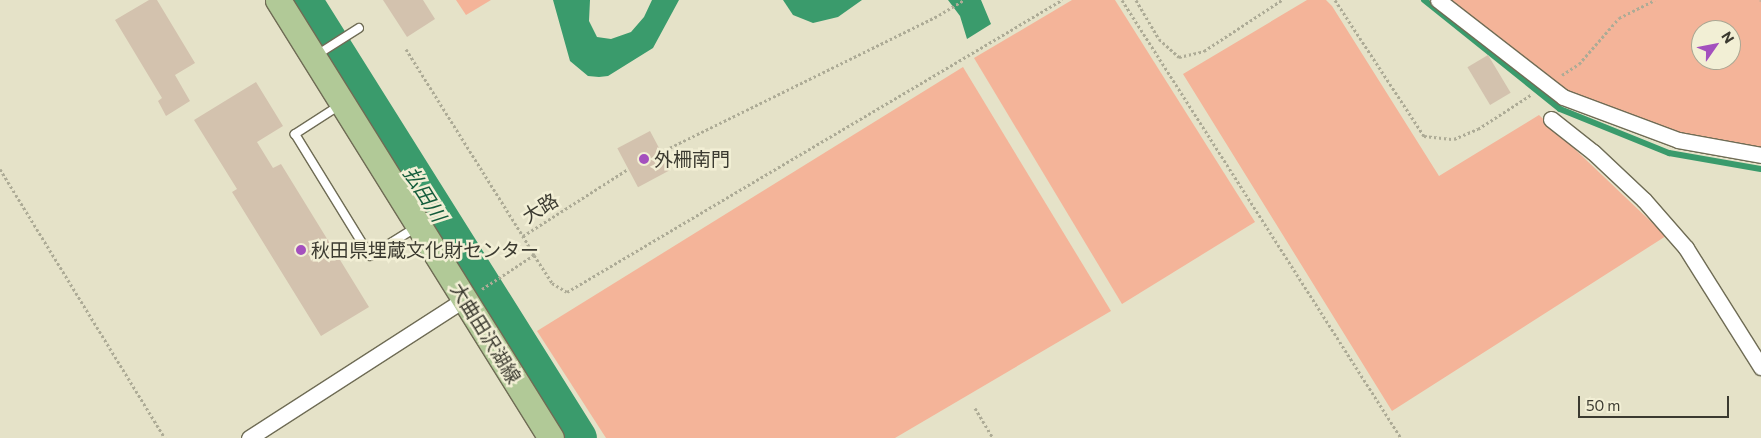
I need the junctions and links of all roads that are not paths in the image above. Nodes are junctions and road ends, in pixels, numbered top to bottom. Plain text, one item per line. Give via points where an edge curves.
1 (278, 0) edge
2 (1438, 0) edge
3 (359, 28) dead end
4 (314, 57) junction
5 (343, 103) junction
6 (1551, 119) dead end
7 (1761, 155) edge
8 (419, 226) junction
9 (465, 299) junction
10 (1761, 367) edge
11 (249, 438) edge
12 (551, 438) edge

1 - 4 main road, 大曲田沢湖線
2 - 7 street via 1563,97 1678,140
3 - 4 lane
4 - 5 main road, 大曲田沢湖線
5 - 8 main road, 大曲田沢湖線
5 - 8 lane via 295,134 370,256
6 - 10 street via 1593,152 1644,200 1686,248
8 - 9 main road, 大曲田沢湖線
9 - 11 street
9 - 12 main road, 大曲田沢湖線

